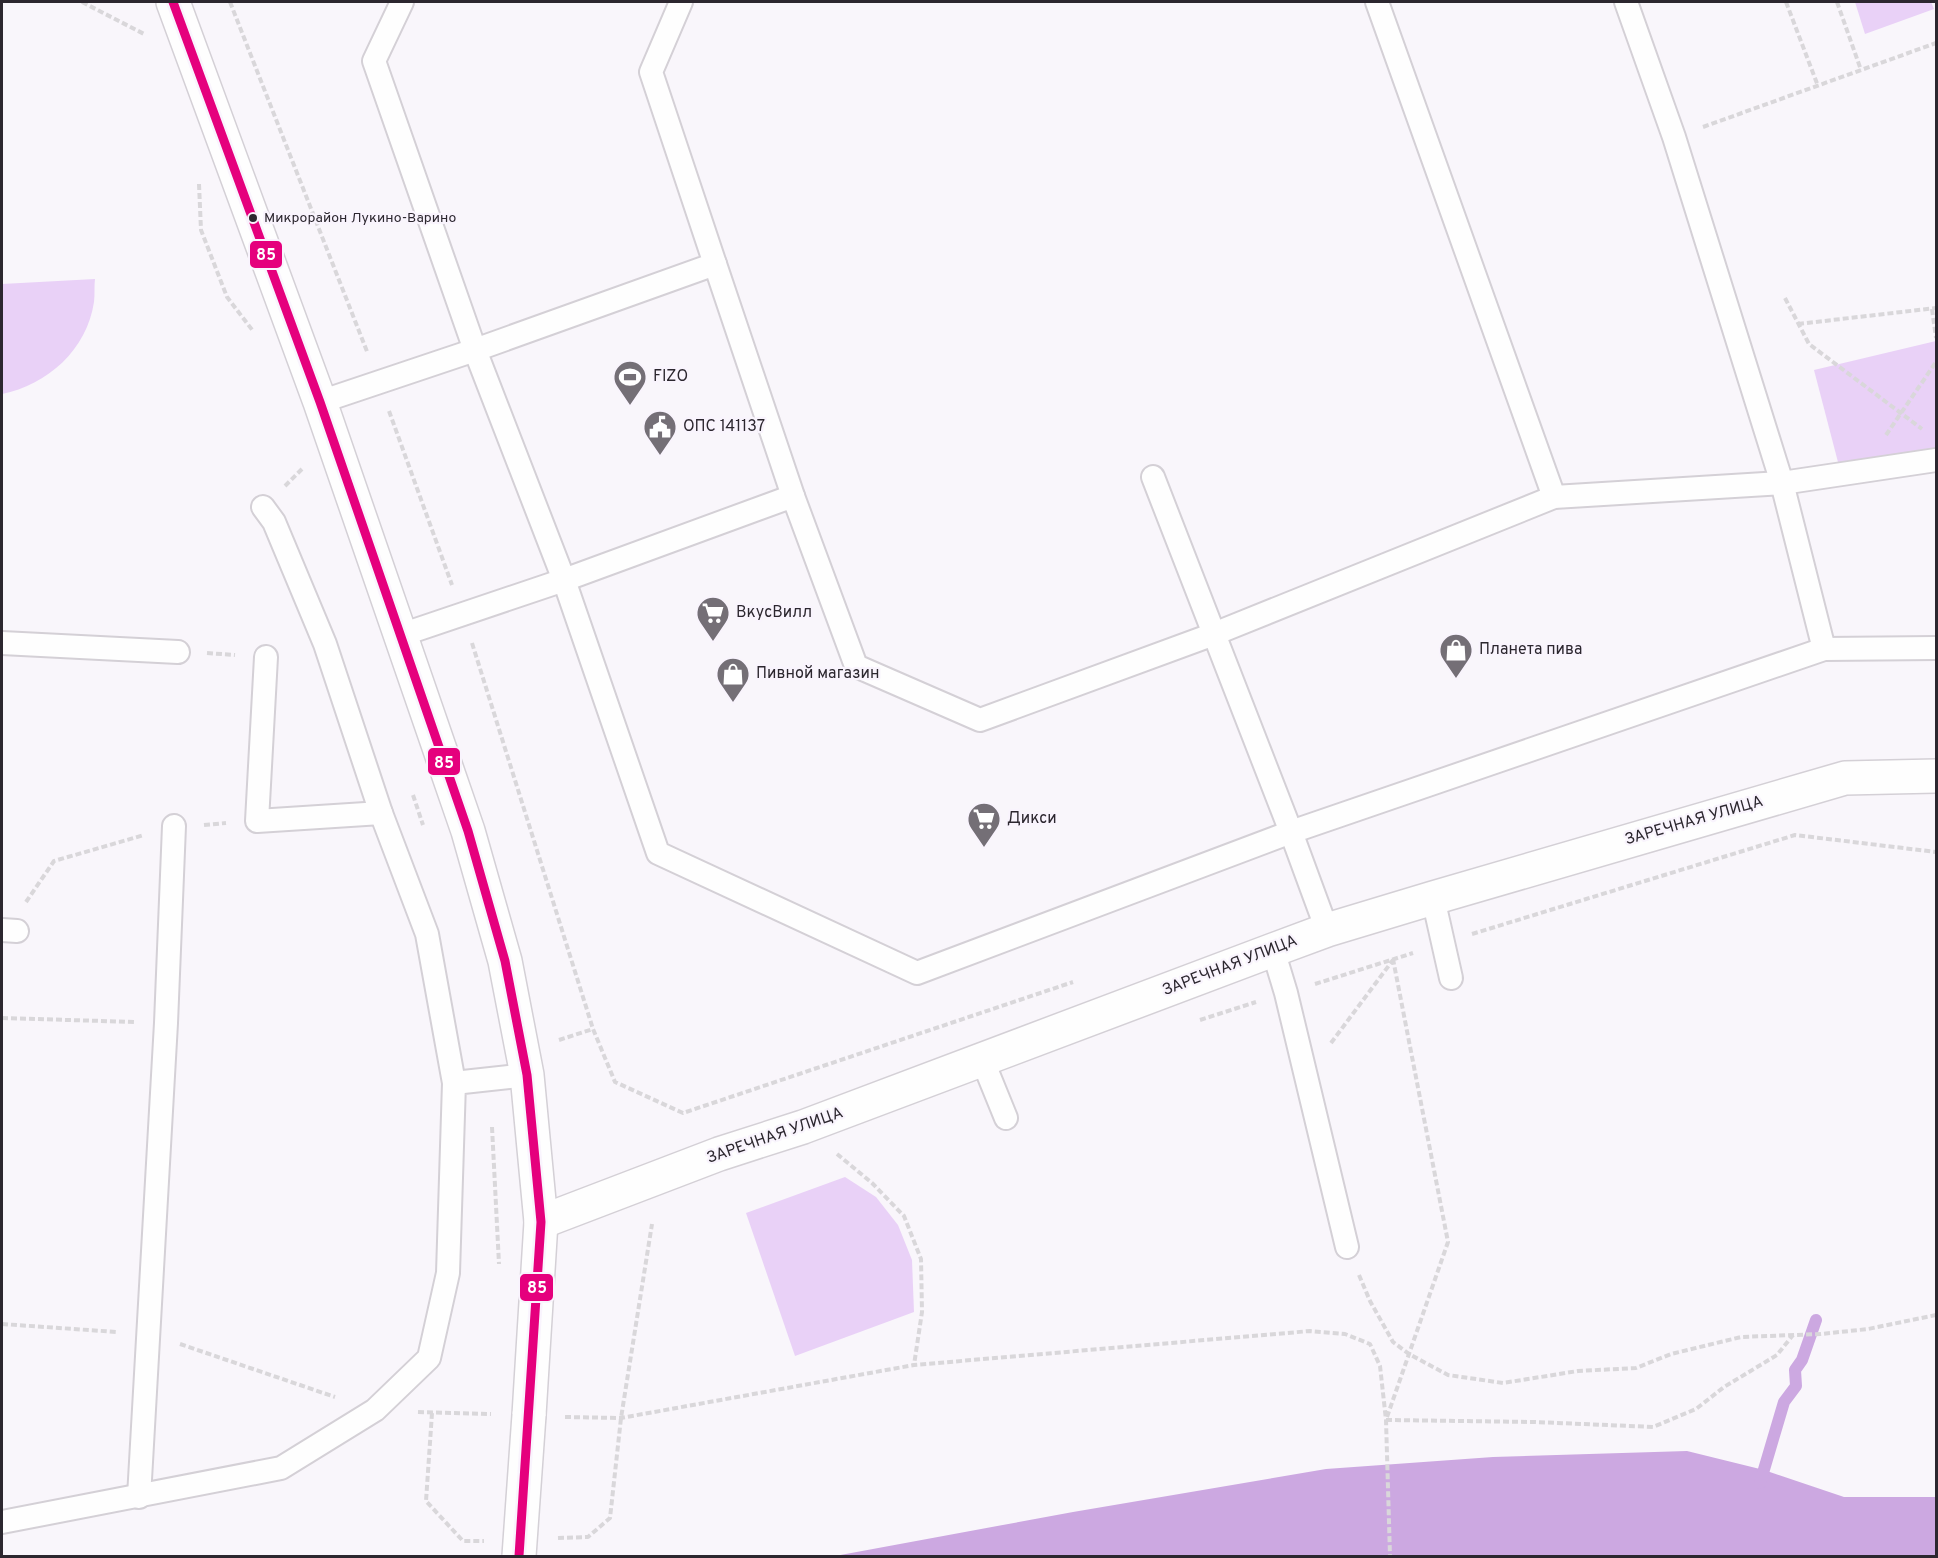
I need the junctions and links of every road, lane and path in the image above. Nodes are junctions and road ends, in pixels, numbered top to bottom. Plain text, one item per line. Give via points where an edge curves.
1 (82, 2) edge
2 (172, 2) edge
3 (230, 2) edge
4 (402, 2) edge
5 (681, 2) edge
6 (1377, 2) edge
7 (1626, 2) edge
8 (1786, 2) edge
9 (1837, 2) edge
10 (148, 37) dead end
11 (1936, 43) edge
12 (1861, 70) junction
13 (1818, 86) junction
14 (1674, 137) junction
15 (198, 176) dead end
16 (715, 264) junction
17 (1785, 298) dead end
18 (1934, 308) edge
19 (1798, 324) junction
20 (256, 335) dead end
21 (1936, 338) edge
22 (475, 350) junction
23 (1936, 362) edge
24 (379, 382) junction
25 (320, 402) junction
26 (1901, 413) junction
27 (1928, 433) dead end
28 (1936, 460) edge
29 (308, 464) dead end
30 (1860, 472) junction
31 (1153, 477) dead end
32 (1782, 483) junction
33 (793, 496) junction
34 (1554, 496) junction
35 (263, 507) joint
36 (564, 580) junction
37 (462, 614) junction
38 (1214, 633) junction
39 (401, 635) junction
40 (2, 643) edge
41 (1936, 648) edge
42 (1824, 649) junction
43 (178, 652) dead end
44 (266, 657) dead end
45 (1936, 776) edge
46 (381, 813) junction
47 (257, 821) junction
48 (174, 826) junction
49 (1290, 832) junction
50 (1936, 852) edge
51 (1433, 897) junction
52 (1328, 930) junction
53 (9, 931) edge
54 (1443, 943) junction
55 (1274, 950) junction
56 (1393, 959) junction
57 (1451, 978) dead end
58 (2, 1018) edge
59 (166, 1023) junction
60 (593, 1029) junction
61 (982, 1059) junction
62 (524, 1063) junction
63 (490, 1078) junction
64 (1306, 1078) junction
65 (454, 1083) junction
66 (683, 1113) dead end
67 (1006, 1118) dead end
68 (803, 1127) junction
69 (542, 1222) junction
70 (1347, 1247) joint
71 (499, 1267) dead end
72 (1936, 1315) edge
73 (2, 1324) edge
74 (149, 1334) junction
75 (1794, 1335) junction
76 (1409, 1354) junction
77 (914, 1365) junction
78 (375, 1410) junction
79 (432, 1413) dead end
80 (528, 1415) junction
81 (1386, 1420) junction
82 (139, 1497) junction
83 (2, 1522) edge
84 (519, 1557) edge
85 (1390, 1557) edge

1 - 10 path
2 - 25 street
3 - 24 path
4 - 22 lane via 374,61
5 - 16 lane via 651,72
6 - 34 lane
7 - 14 lane
8 - 13 path
9 - 12 path
11 - 12 path
12 - 13 path
13 - 14 path
14 - 32 lane
15 - 20 path via 201,230 227,297
16 - 22 lane
16 - 33 lane
17 - 19 path
18 - 19 path
18 - 21 path
19 - 26 path via 1809,344
22 - 24 lane
22 - 36 lane
23 - 26 path
24 - 25 lane
24 - 37 path
25 - 39 street
26 - 27 path
26 - 30 path
28 - 30 lane
29 - 35 path
30 - 32 lane
31 - 38 lane
32 - 34 lane
32 - 42 lane
33 - 36 lane
33 - 38 lane via 856,666 980,720
34 - 38 lane
35 - 46 lane via 274,522 325,644
36 - 37 lane
36 - 49 lane via 658,853 916,973
37 - 39 lane
37 - 60 path
38 - 49 lane
39 - 62 street via 468,831 505,961
40 - 43 lane
41 - 42 lane
42 - 49 lane
44 - 47 lane
45 - 51 street, ЗАРЕЧНАЯ УЛИЦА via 1845,778
46 - 47 lane
46 - 65 lane via 427,934
47 - 48 path
48 - 53 path via 54,861
48 - 59 lane
49 - 52 lane
50 - 54 path via 1795,835
51 - 52 street, ЗАРЕЧНАЯ УЛИЦА
51 - 54 lane
52 - 55 street, ЗАРЕЧНАЯ УЛИЦА
54 - 56 path
54 - 57 lane
55 - 61 street, ЗАРЕЧНАЯ УЛИЦА
55 - 64 lane
56 - 64 path
56 - 76 path via 1448,1242
58 - 59 path
59 - 74 lane
60 - 62 path
60 - 66 path via 615,1082
61 - 67 lane
61 - 68 street, ЗАРЕЧНАЯ УЛИЦА
62 - 63 lane
62 - 69 street
63 - 65 lane
63 - 71 path
64 - 70 lane
65 - 78 lane via 448,1273 429,1358
68 - 69 street, ЗАРЕЧНАЯ УЛИЦА via 719,1154
68 - 77 path via 872,1183 904,1216 921,1259 922,1312
69 - 80 street
70 - 76 path via 1393,1342
72 - 75 path via 1868,1329
73 - 74 path
74 - 78 path
74 - 82 lane
75 - 76 path via 1741,1337 1671,1354 1636,1368 1578,1371 1503,1383 1448,1376
75 - 81 path via 1777,1355 1696,1409 1653,1427
76 - 81 path
77 - 80 path via 621,1418
77 - 81 path via 1310,1331 1345,1334 1370,1344 1380,1366
78 - 82 lane via 281,1468
79 - 80 path
80 - 84 street, bridge
81 - 85 path
82 - 83 lane

